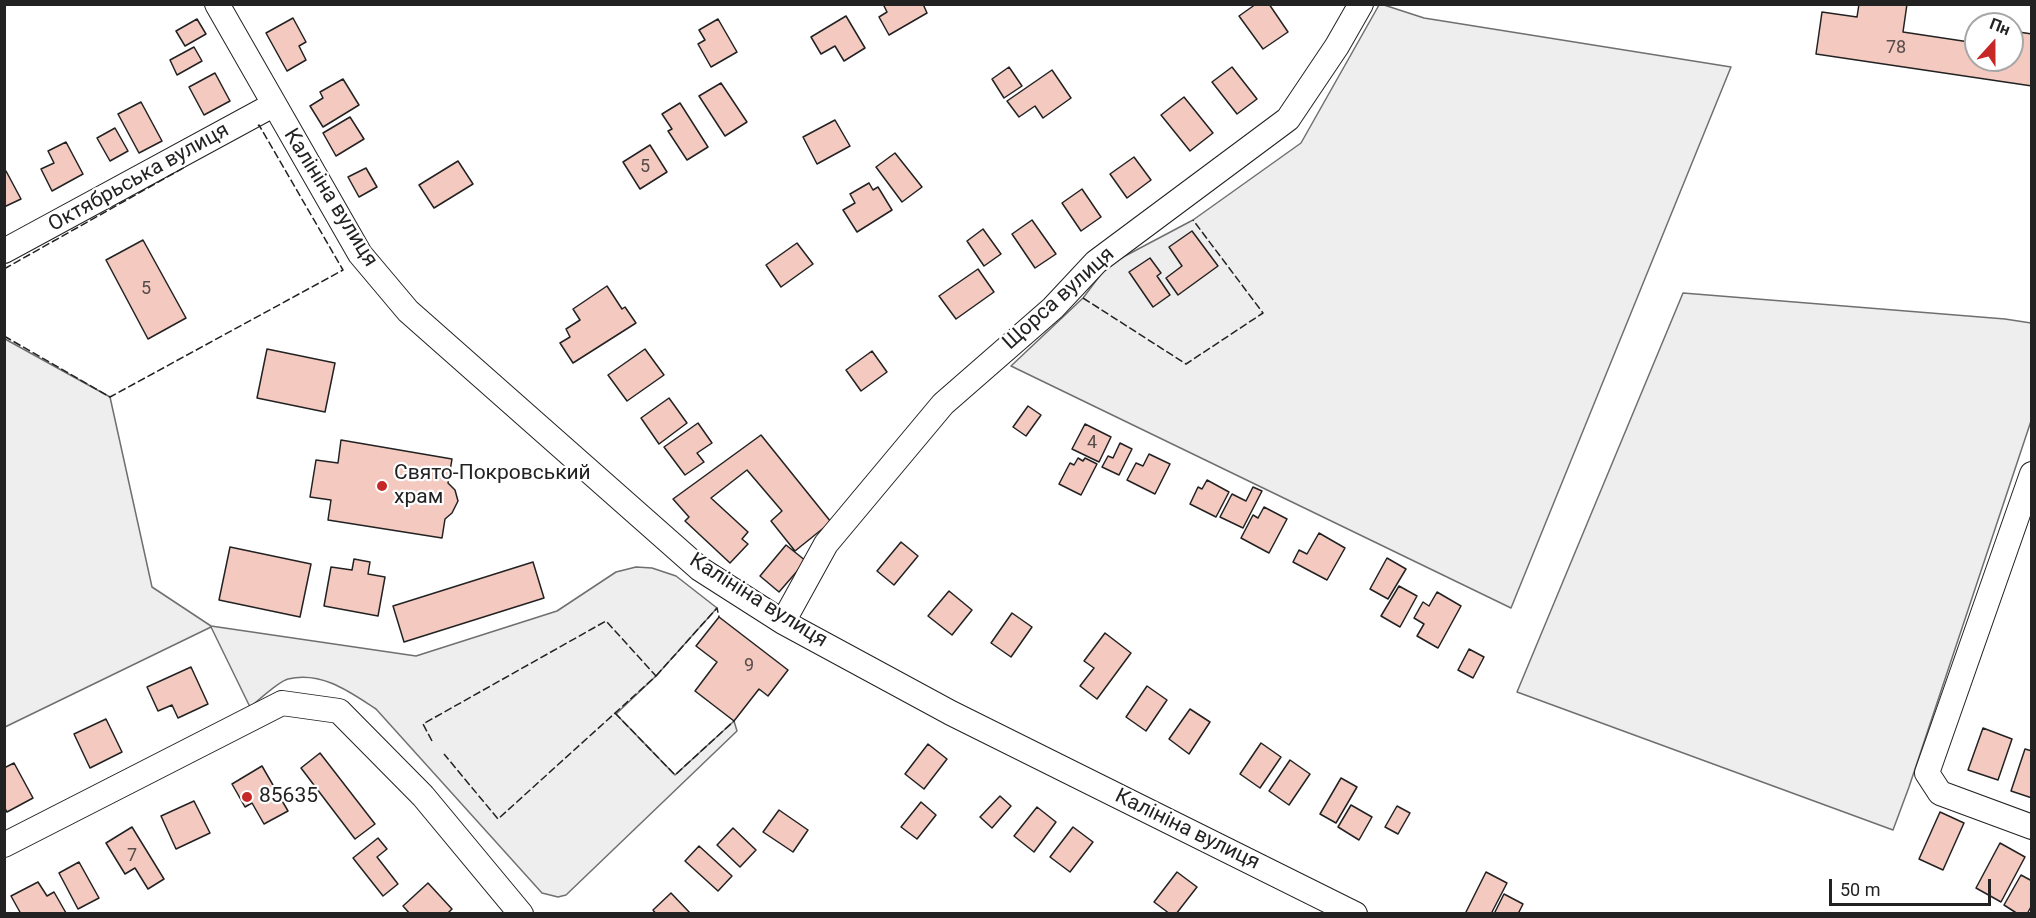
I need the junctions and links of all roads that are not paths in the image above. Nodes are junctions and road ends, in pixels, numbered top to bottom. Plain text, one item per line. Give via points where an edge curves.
1 (217, 4) edge
2 (1361, 4) edge
3 (273, 105) junction
4 (4, 251) edge
5 (2031, 474) edge
6 (783, 622) junction
7 (2031, 826) edge
8 (4, 845) edge
9 (521, 914) edge
10 (1355, 914) edge

1 - 3 street, Калініна вулиця
2 - 6 street, Щорса вулиця via 1288,119 1096,262 1053,308 943,404 826,544
3 - 4 street, Октябрьська вулиця
3 - 6 street, Калініна вулиця via 360,254 408,311 700,569
5 - 7 street via 1927,773 1940,793
6 - 10 street, Калініна вулиця via 951,713
8 - 9 street via 282,703 339,711 423,796

